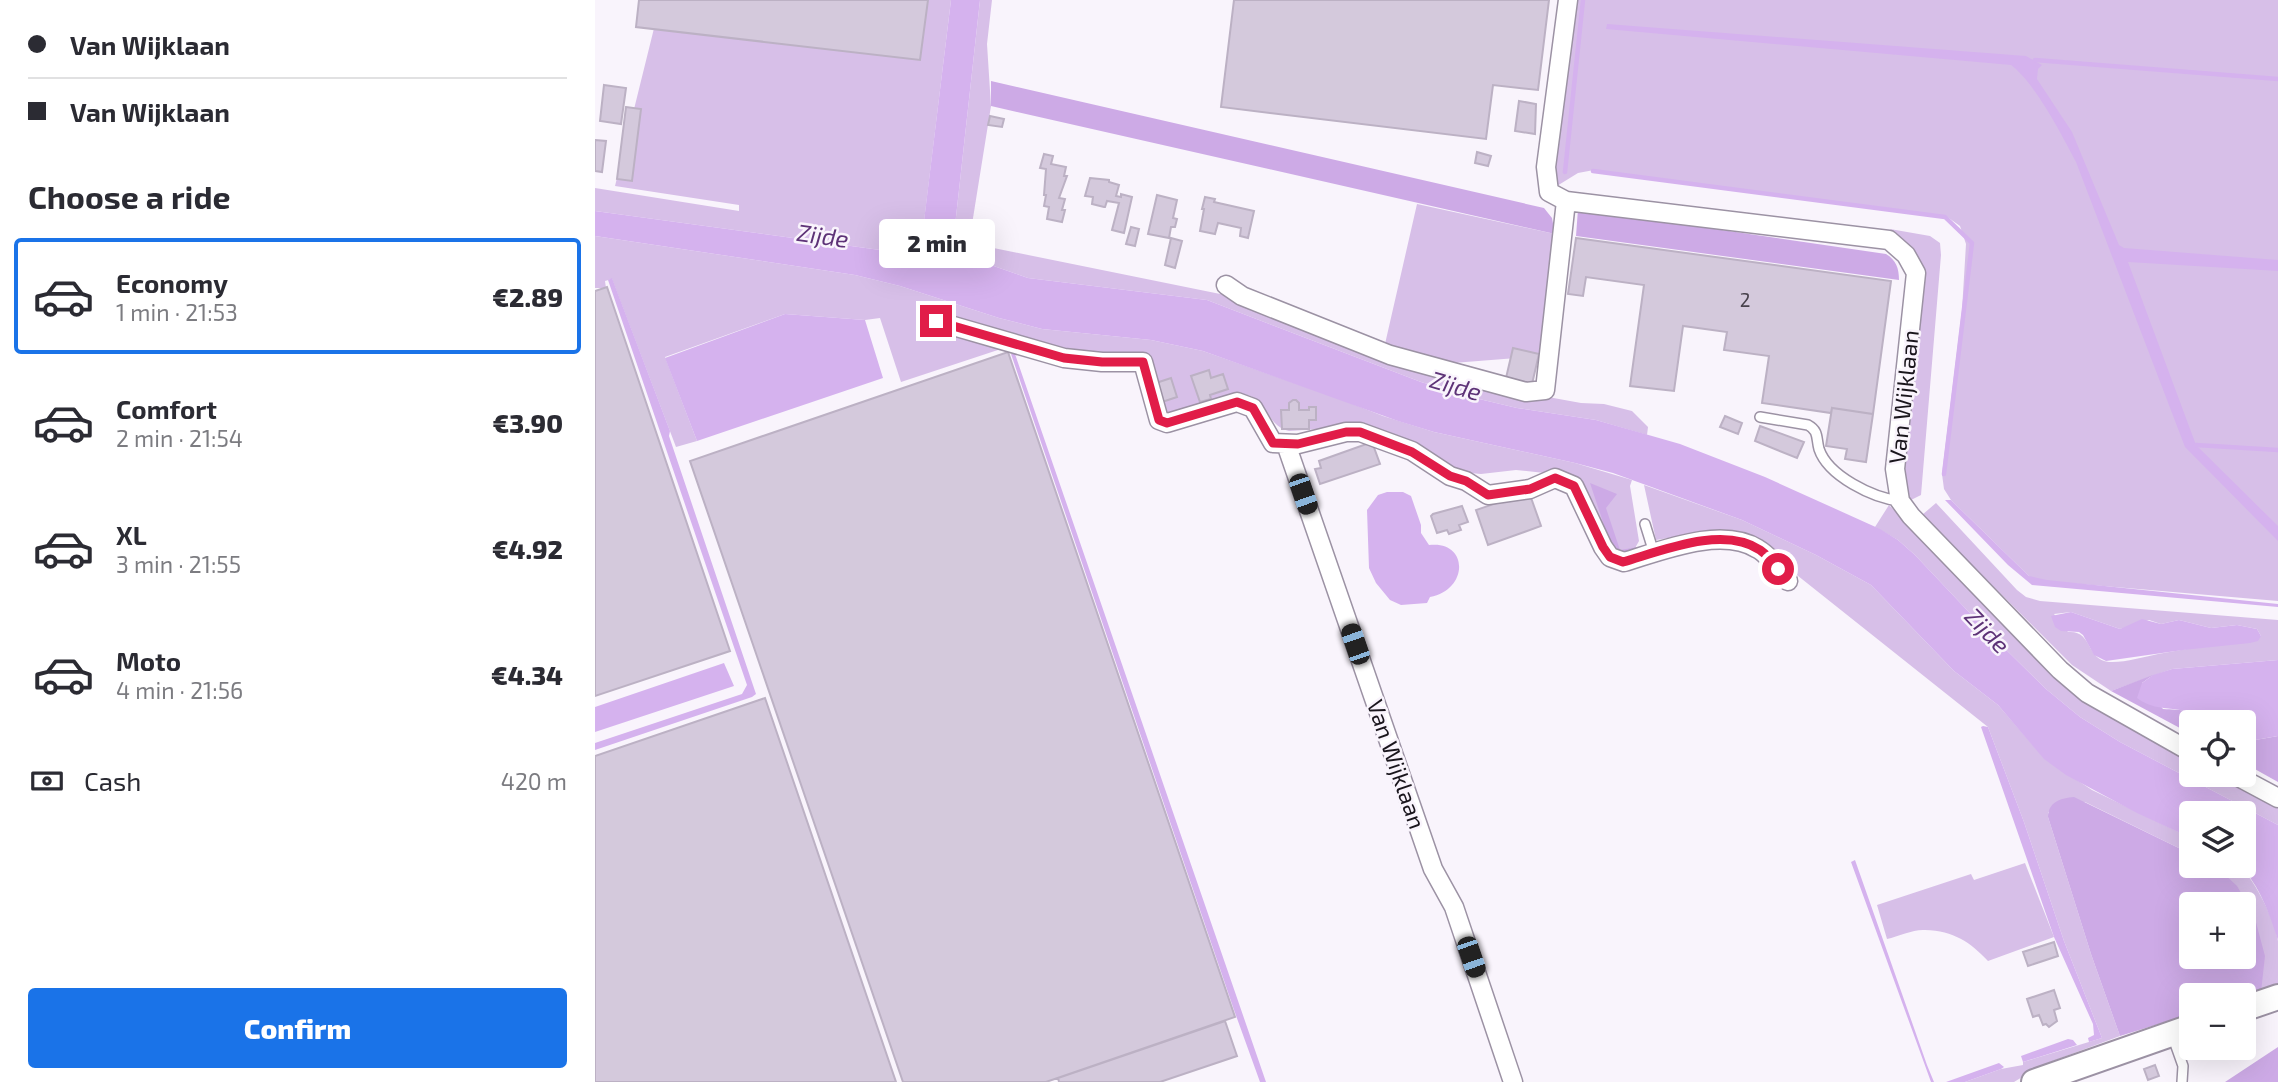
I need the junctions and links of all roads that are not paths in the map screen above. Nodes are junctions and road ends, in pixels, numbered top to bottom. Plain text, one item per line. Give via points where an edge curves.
1 (1568, 0) edge
2 (1566, 201) junction
3 (1226, 285) dead end
4 (936, 321) dead end
5 (1760, 417) dead end
6 (1286, 443) junction
7 (1900, 501) junction
8 (1645, 524) dead end
9 (1654, 553) junction
10 (1787, 581) dead end
11 (2179, 745) edge
12 (2256, 786) edge
13 (2278, 798) edge
14 (2278, 997) edge
15 (2256, 1005) edge
16 (2179, 1031) edge
17 (2183, 1060) edge
18 (1513, 1082) edge
19 (2034, 1082) edge
20 (2182, 1082) edge

1 - 2 street via 1546,167 1549,192
2 - 3 street via 1545,390 1526,392 1390,355 1242,296
2 - 7 street, Van Wijklaan via 1889,240 1906,255 1916,273 1895,469
4 - 6 street via 1064,358 1143,362 1159,420 1167,423 1237,402 1253,408 1273,443
5 - 7 lane via 1813,428 1819,450 1835,473
6 - 9 street via 1310,443 1360,432 1412,452 1488,495 1530,489 1555,478 1574,486 1610,557 1623,562
6 - 18 street, Van Wijklaan via 1433,869 1454,907
7 - 11 street via 2060,670 2087,693
8 - 9 lane
9 - 10 street via 1711,539 1748,544 1769,558
12 - 13 street
14 - 15 street
16 - 19 street
17 - 20 lane

